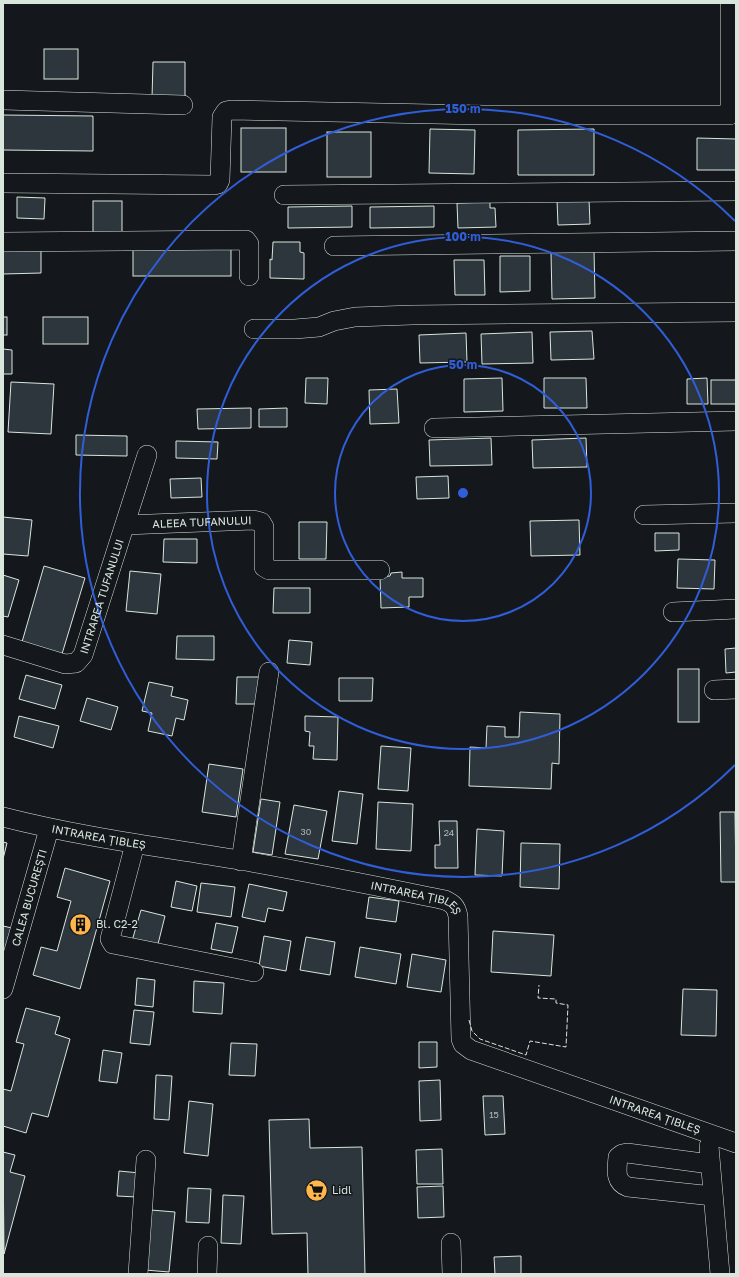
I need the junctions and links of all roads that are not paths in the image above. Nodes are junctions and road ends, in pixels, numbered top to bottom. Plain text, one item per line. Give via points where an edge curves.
1 (730, 3) edge
2 (3, 100) edge
3 (183, 105) dead end
4 (3, 183) edge
5 (736, 191) edge
6 (284, 195) dead end
7 (736, 241) edge
8 (3, 242) edge
9 (334, 246) dead end
10 (249, 276) dead end
11 (736, 312) edge
12 (254, 329) dead end
13 (736, 421) edge
14 (434, 428) dead end
15 (146, 455) dead end
16 (736, 514) edge
17 (644, 515) dead end
18 (124, 525) junction
19 (380, 570) dead end
20 (736, 609) edge
21 (673, 612) dead end
22 (3, 645) edge
23 (269, 672) dead end
24 (736, 689) edge
25 (714, 690) dead end
26 (3, 817) edge
27 (49, 828) junction
28 (135, 844) junction
29 (241, 860) junction
30 (254, 972) dead end
31 (3, 989) edge
32 (736, 1143) edge
33 (146, 1160) dead end
34 (713, 1196) junction
35 (451, 1243) dead end
36 (208, 1246) dead end
37 (138, 1274) edge
38 (207, 1274) edge
39 (452, 1274) edge
40 (720, 1274) edge

1 - 4 street via 730,115 484,115 232,110 226,112 222,118 218,184
2 - 3 street
5 - 6 street
7 - 9 street
8 - 10 street via 246,240 249,244
11 - 12 street via 355,317 295,329
13 - 14 street
15 - 18 street, INTRAREA TUFANULUI
16 - 17 street
18 - 19 street, ALEEA TUFANULUI via 253,520 261,522 264,527 264,567 269,570
18 - 22 street, INTRAREA TUFANULUI via 83,655 76,663 65,664
20 - 21 street
23 - 29 street
24 - 25 street
26 - 27 street, INTRAREA ȚIBLEȘ
27 - 28 street, INTRAREA ȚIBLEȘ
27 - 31 street, CALEA BUCUREȘTI
28 - 29 street, INTRAREA ȚIBLEȘ
28 - 30 street via 110,939 113,944
29 - 32 street, INTRAREA ȚIBLEȘ via 453,903 458,916 459,1016 463,1044 471,1050
33 - 37 street
34 - 34 street via 622,1185 617,1174 618,1157 627,1153 709,1155
34 - 40 street
35 - 39 street
36 - 38 street

